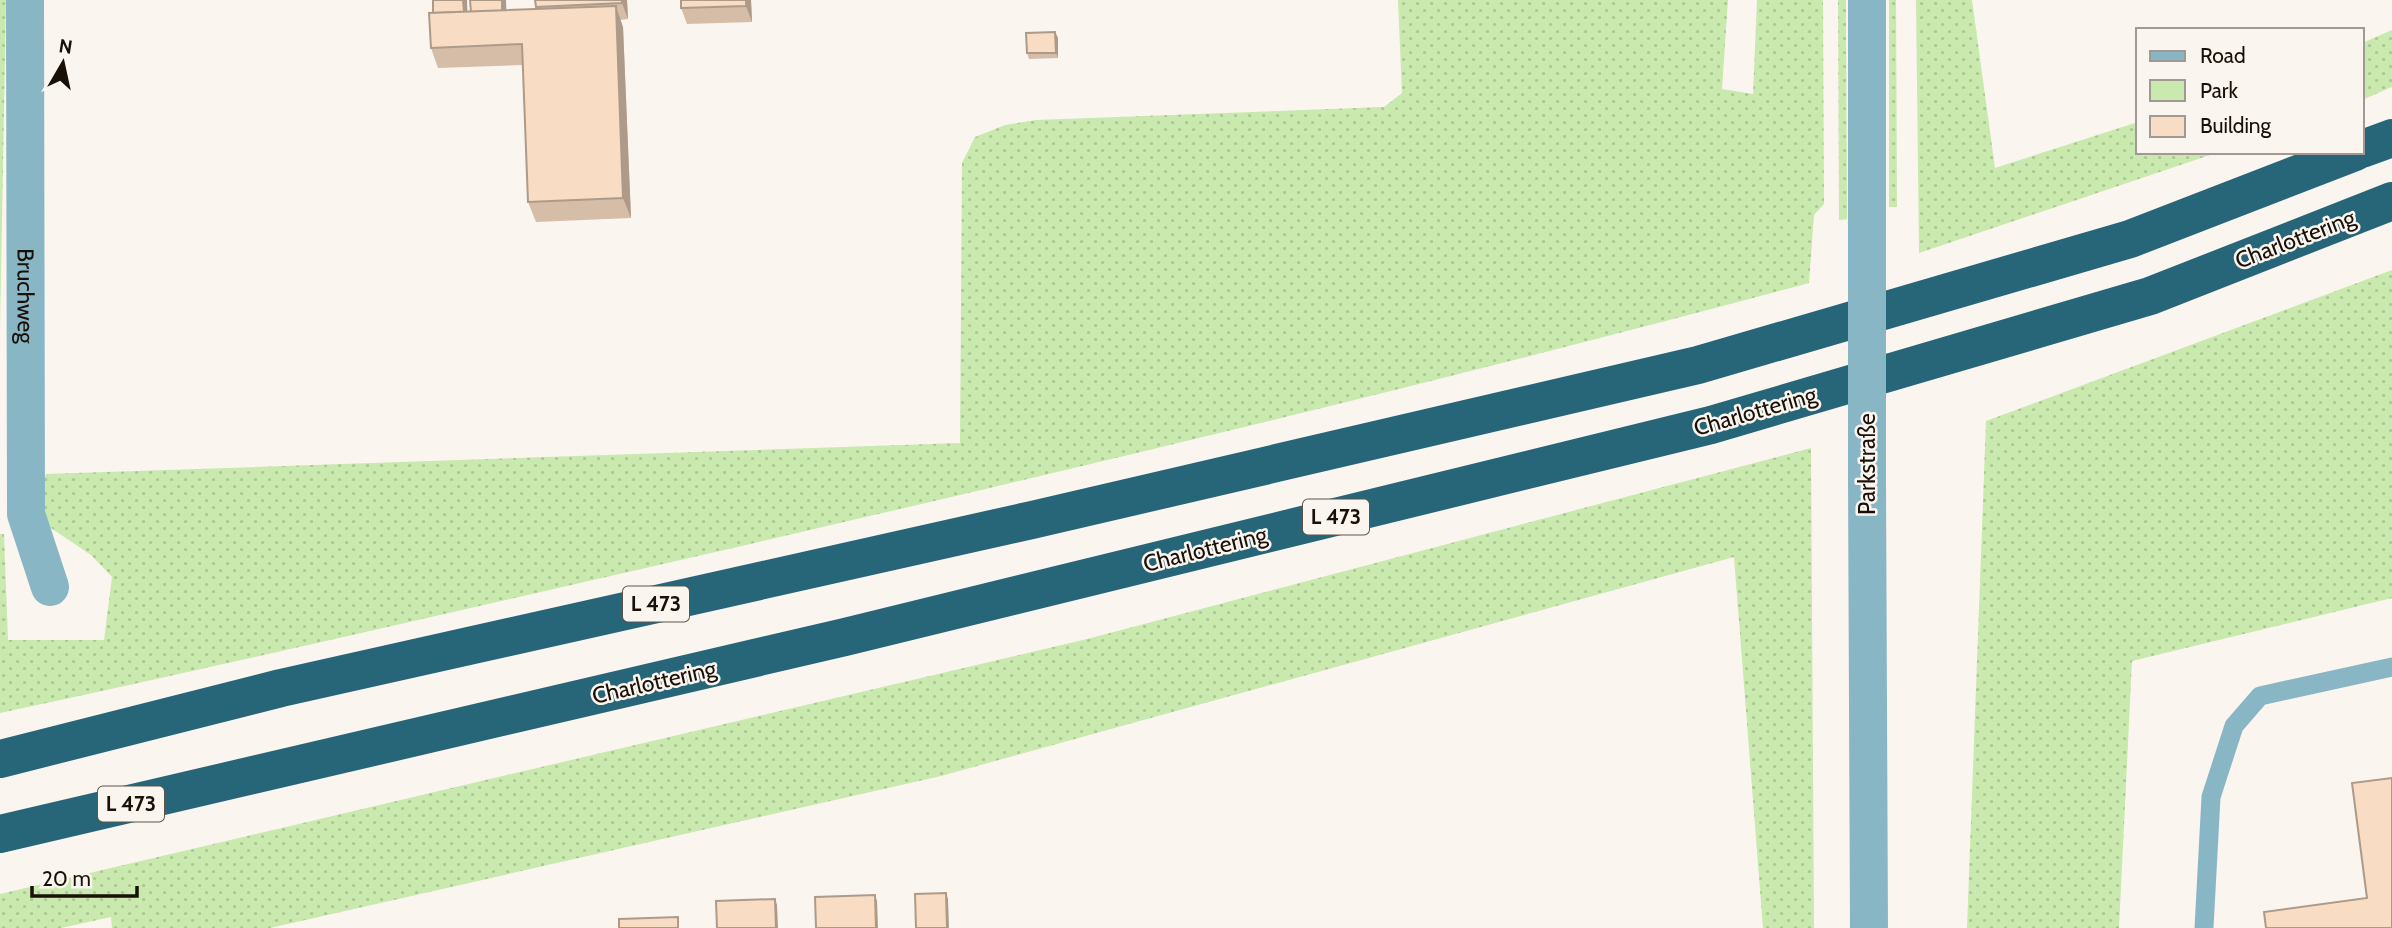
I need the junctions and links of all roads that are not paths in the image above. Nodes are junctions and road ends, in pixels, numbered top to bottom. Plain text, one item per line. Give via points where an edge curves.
1 (25, 0) edge
2 (1867, 0) edge
3 (2392, 138) edge
4 (2364, 148) edge
5 (2350, 154) edge
6 (2392, 201) edge
7 (50, 587) dead end
8 (2392, 667) edge
9 (281, 688) junction
10 (0, 736) edge
11 (0, 759) edge
12 (0, 834) edge
13 (1869, 928) edge
14 (2204, 928) edge

1 - 7 street, Bruchweg via 26,514
2 - 13 street, Parkstraße, bridge
3 - 4 highway
5 - 9 highway, L 473 via 2130,239 1698,365
6 - 12 highway, Charlottering / L 473 via 2150,296 1711,425 859,634
8 - 14 lane via 2260,696 2234,726 2211,797
9 - 10 highway
9 - 11 highway, L 473

